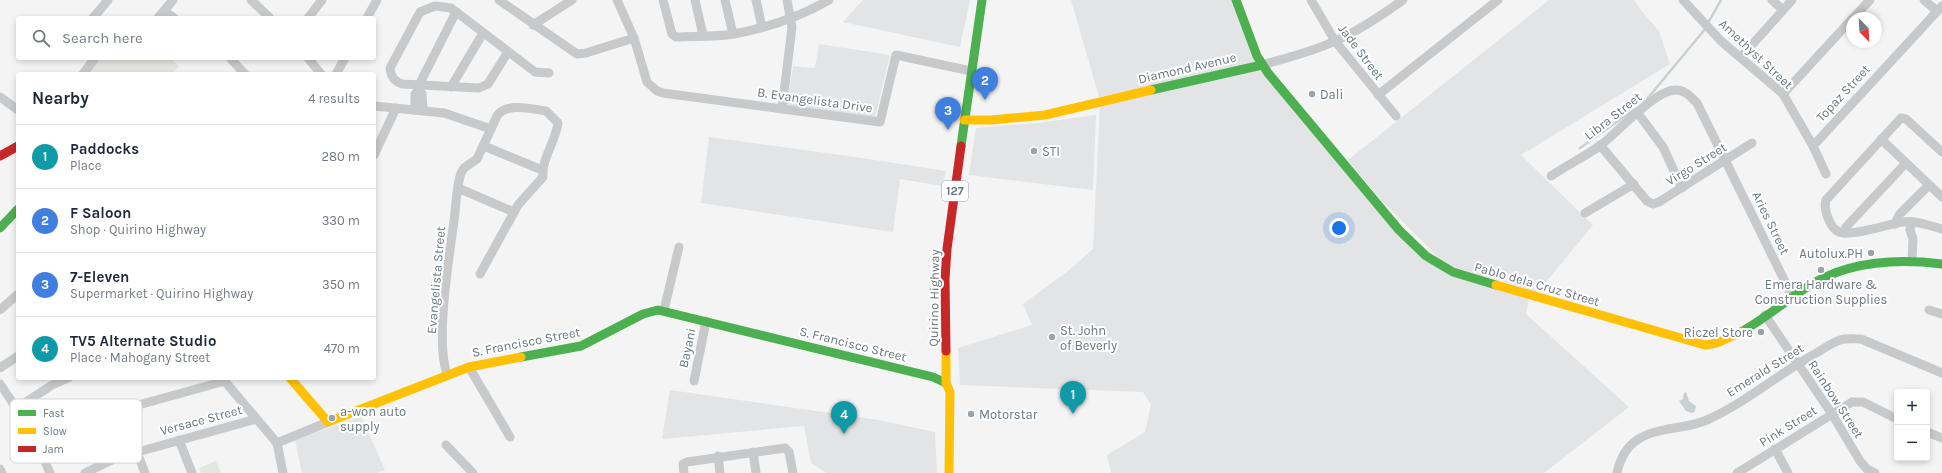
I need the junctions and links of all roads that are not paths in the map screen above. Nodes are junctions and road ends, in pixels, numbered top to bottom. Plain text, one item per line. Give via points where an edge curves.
1 (108, 0) edge
2 (173, 0) edge
3 (251, 0) edge
4 (322, 0) edge
5 (377, 0) edge
6 (572, 0) edge
7 (617, 0) edge
8 (663, 0) edge
9 (695, 0) edge
10 (724, 0) edge
11 (756, 0) edge
12 (787, 0) edge
13 (982, 0) edge
14 (1236, 0) edge
15 (1311, 0) edge
16 (1403, 0) edge
17 (1498, 0) edge
18 (1683, 0) edge
19 (1772, 0) edge
20 (1792, 0) edge
21 (1870, 0) edge
22 (1924, 0) edge
23 (503, 1) edge
24 (823, 2) edge
25 (1939, 8) edge
26 (1783, 10) junction
27 (456, 12) junction
28 (1858, 12) edge
29 (161, 14) edge
30 (95, 16) edge
31 (268, 16) edge
32 (310, 16) edge
33 (368, 16) edge
34 (791, 17) junction
35 (533, 25) junction
36 (1846, 25) edge
37 (762, 27) junction
38 (483, 33) junction
39 (733, 34) junction
40 (703, 35) junction
41 (634, 38) junction
42 (1335, 41) junction
43 (508, 52) junction
44 (1741, 57) junction
45 (94, 60) edge
46 (232, 60) edge
47 (310, 60) edge
48 (344, 60) edge
49 (1262, 65) junction
50 (971, 71) junction
51 (84, 72) edge
52 (243, 72) edge
53 (319, 72) edge
54 (337, 72) edge
55 (550, 73) dead end
56 (419, 87) junction
57 (451, 87) junction
58 (1782, 94) junction
59 (1378, 95) junction
60 (0, 96) edge
61 (376, 106) edge
62 (16, 108) edge
63 (396, 108) junction
64 (782, 109) junction
65 (419, 110) junction
66 (1637, 112) junction
67 (1396, 116) dead end
68 (964, 120) junction
69 (491, 129) junction
70 (1881, 139) junction
71 (1752, 143) dead end
72 (1600, 145) junction
73 (484, 146) junction
74 (1813, 146) junction
75 (16, 147) edge
76 (376, 151) edge
77 (1942, 152) edge
78 (0, 156) edge
79 (1725, 160) junction
80 (1906, 163) junction
81 (542, 170) junction
82 (1826, 174) dead end
83 (1552, 176) dead end
84 (1634, 184) junction
85 (1929, 185) junction
86 (458, 188) junction
87 (1682, 188) junction
88 (1942, 198) edge
89 (16, 211) edge
90 (514, 212) junction
91 (1585, 213) dead end
92 (1911, 222) junction
93 (1921, 223) junction
94 (1895, 224) junction
95 (0, 228) edge
96 (1942, 228) edge
97 (1844, 233) junction
98 (1913, 239) junction
99 (679, 247) dead end
100 (1912, 260) junction
101 (1942, 264) edge
102 (480, 274) dead end
103 (16, 296) edge
104 (1792, 296) junction
105 (0, 310) edge
106 (664, 310) junction
107 (1929, 310) dead end
108 (1942, 314) edge
109 (1765, 315) junction
110 (706, 321) junction
111 (16, 357) edge
112 (1798, 364) junction
113 (469, 367) junction
114 (0, 368) edge
115 (1942, 373) edge
116 (447, 374) junction
117 (63, 380) edge
118 (220, 380) edge
119 (224, 380) edge
120 (292, 380) edge
121 (694, 381) dead end
122 (946, 383) junction
123 (0, 384) edge
124 (11, 399) edge
125 (31, 399) edge
126 (142, 402) edge
127 (1832, 414) junction
128 (1894, 418) edge
129 (256, 419) junction
130 (328, 422) junction
131 (1930, 433) edge
132 (510, 437) dead end
133 (1942, 438) edge
134 (178, 440) junction
135 (277, 443) junction
136 (446, 445) dead end
137 (1775, 449) junction
138 (142, 451) edge
139 (753, 452) junction
140 (718, 456) junction
141 (46, 463) edge
142 (106, 463) edge
143 (141, 463) edge
144 (0, 469) edge
145 (684, 469) edge
146 (91, 471) edge
147 (2, 473) edge
148 (50, 473) edge
149 (145, 473) edge
150 (192, 473) edge
151 (283, 473) edge
152 (473, 473) edge
153 (720, 473) edge
154 (756, 473) edge
155 (793, 473) edge
156 (945, 473) edge
157 (949, 473) edge
158 (1617, 473) edge
159 (1737, 473) edge
160 (1788, 473) edge
161 (1875, 473) edge

1 - 30 street
2 - 29 street
3 - 31 street
4 - 32 street
5 - 33 street
6 - 35 street
7 - 41 street, B. Evangelista Drive
8 - 40 street via 673,37
9 - 40 street
10 - 39 street
11 - 37 street
12 - 34 street
13 - 50 street, Quirino Highway / 127
14 - 49 street, Pablo dela Cruz Street
15 - 42 street, Jade Street
16 - 42 street, Diamond Avenue via 1381,16
17 - 59 street
18 - 44 street, Amethyst Street via 1721,41
19 - 26 street
20 - 26 street
21 - 28 street
22 - 25 street
23 - 35 street
24 - 34 street
25 - 74 street, Topaz Street
26 - 44 street
27 - 38 street
27 - 56 street
27 - 56 street via 451,8 435,6 420,12 390,68 392,78 396,82
34 - 37 street
34 - 64 street
35 - 41 street via 577,54
36 - 58 street
37 - 39 street
38 - 43 street
38 - 57 street
39 - 40 street
41 - 64 street, B. Evangelista Drive via 647,82 657,91
42 - 49 street, Diamond Avenue
42 - 59 street, Jade Street
43 - 55 street via 536,72
43 - 57 street via 486,86
44 - 58 street, Amethyst Street
45 - 51 street
46 - 52 street
47 - 53 street
48 - 54 street
49 - 68 street, Diamond Avenue via 1045,115 997,120
49 - 109 street, Pablo dela Cruz Street via 1399,230 1426,256 1452,272 1705,345 1727,340
50 - 64 street, B. Evangelista Drive via 896,55 880,122
50 - 68 street, Quirino Highway / 127
56 - 57 street
56 - 65 street via 422,94
58 - 74 street, Amethyst Street
59 - 67 street, Jade Street
60 - 62 street
61 - 63 street
63 - 65 street
63 - 76 street
65 - 69 street via 457,117
66 - 72 street, Libra Street
66 - 79 street, Libra Street via 1668,91 1682,91 1697,103
66 - 87 street via 1663,147
68 - 122 street, Quirino Highway / 127 via 947,249
69 - 73 street, Evangelista Street
69 - 81 street, Evangelista Street via 502,111 512,108 546,111 558,123 557,133
70 - 77 street via 1901,118 1904,118
70 - 80 street
70 - 97 street via 1826,200 1829,221 1837,231
71 - 79 street, Virgo Street
72 - 83 street, Libra Street
72 - 84 street
73 - 81 street
73 - 86 street, Evangelista Street via 477,159 462,170
74 - 82 street, Amethyst Street
75 - 78 street
79 - 87 street, Virgo Street
79 - 104 street, Aries Street
80 - 85 street
80 - 97 street via 1846,227
81 - 90 street via 542,179
84 - 87 street, Virgo Street via 1647,201 1653,204
84 - 91 street
85 - 88 street
85 - 94 street via 1899,215
86 - 90 street
86 - 116 street, Evangelista Street via 444,318 444,362
89 - 95 street
90 - 102 street
92 - 93 street
92 - 94 street
92 - 98 street
93 - 96 street
93 - 98 street
94 - 97 street
98 - 100 street
99 - 106 street
100 - 101 street, Pablo dela Cruz Street
100 - 104 street, Pablo dela Cruz Street via 1894,260 1845,269 1818,280
103 - 105 street
104 - 109 street, Pablo dela Cruz Street
106 - 110 street, S. Francisco Street
106 - 113 street, S. Francisco Street via 643,314 581,346
107 - 108 street
109 - 112 street, Rainbow Street
110 - 121 street, Bayani
110 - 122 street, S. Francisco Street via 933,377
111 - 114 street
112 - 115 street, Emerald Street via 1839,340 1848,338 1861,339
112 - 127 street, Rainbow Street
112 - 158 street, Emerald Street via 1706,420 1690,426 1660,430 1639,439 1624,452
113 - 116 street, S. Francisco Street
113 - 132 street
116 - 130 street, S. Francisco Street
117 - 125 street
118 - 126 street
119 - 129 street
120 - 130 street
122 - 156 street, Quirino Highway / 127 via 943,392
122 - 157 street, Quirino Highway / 127 via 950,392
123 - 124 street
127 - 128 street, Pink Street via 1857,401
127 - 137 street, Pink Street
127 - 161 street, Rainbow Street via 1860,461
129 - 134 street, Versace Street
129 - 135 street
130 - 135 street, S. Francisco Street
131 - 133 street
134 - 138 street, Versace Street
134 - 150 street
135 - 151 street
136 - 152 street
137 - 159 street, Pink Street
137 - 160 street
139 - 140 street
139 - 154 street
139 - 155 street via 787,449
140 - 145 street via 687,462
140 - 153 street
141 - 148 street
142 - 146 street, Versace Street
143 - 149 street
144 - 147 street

